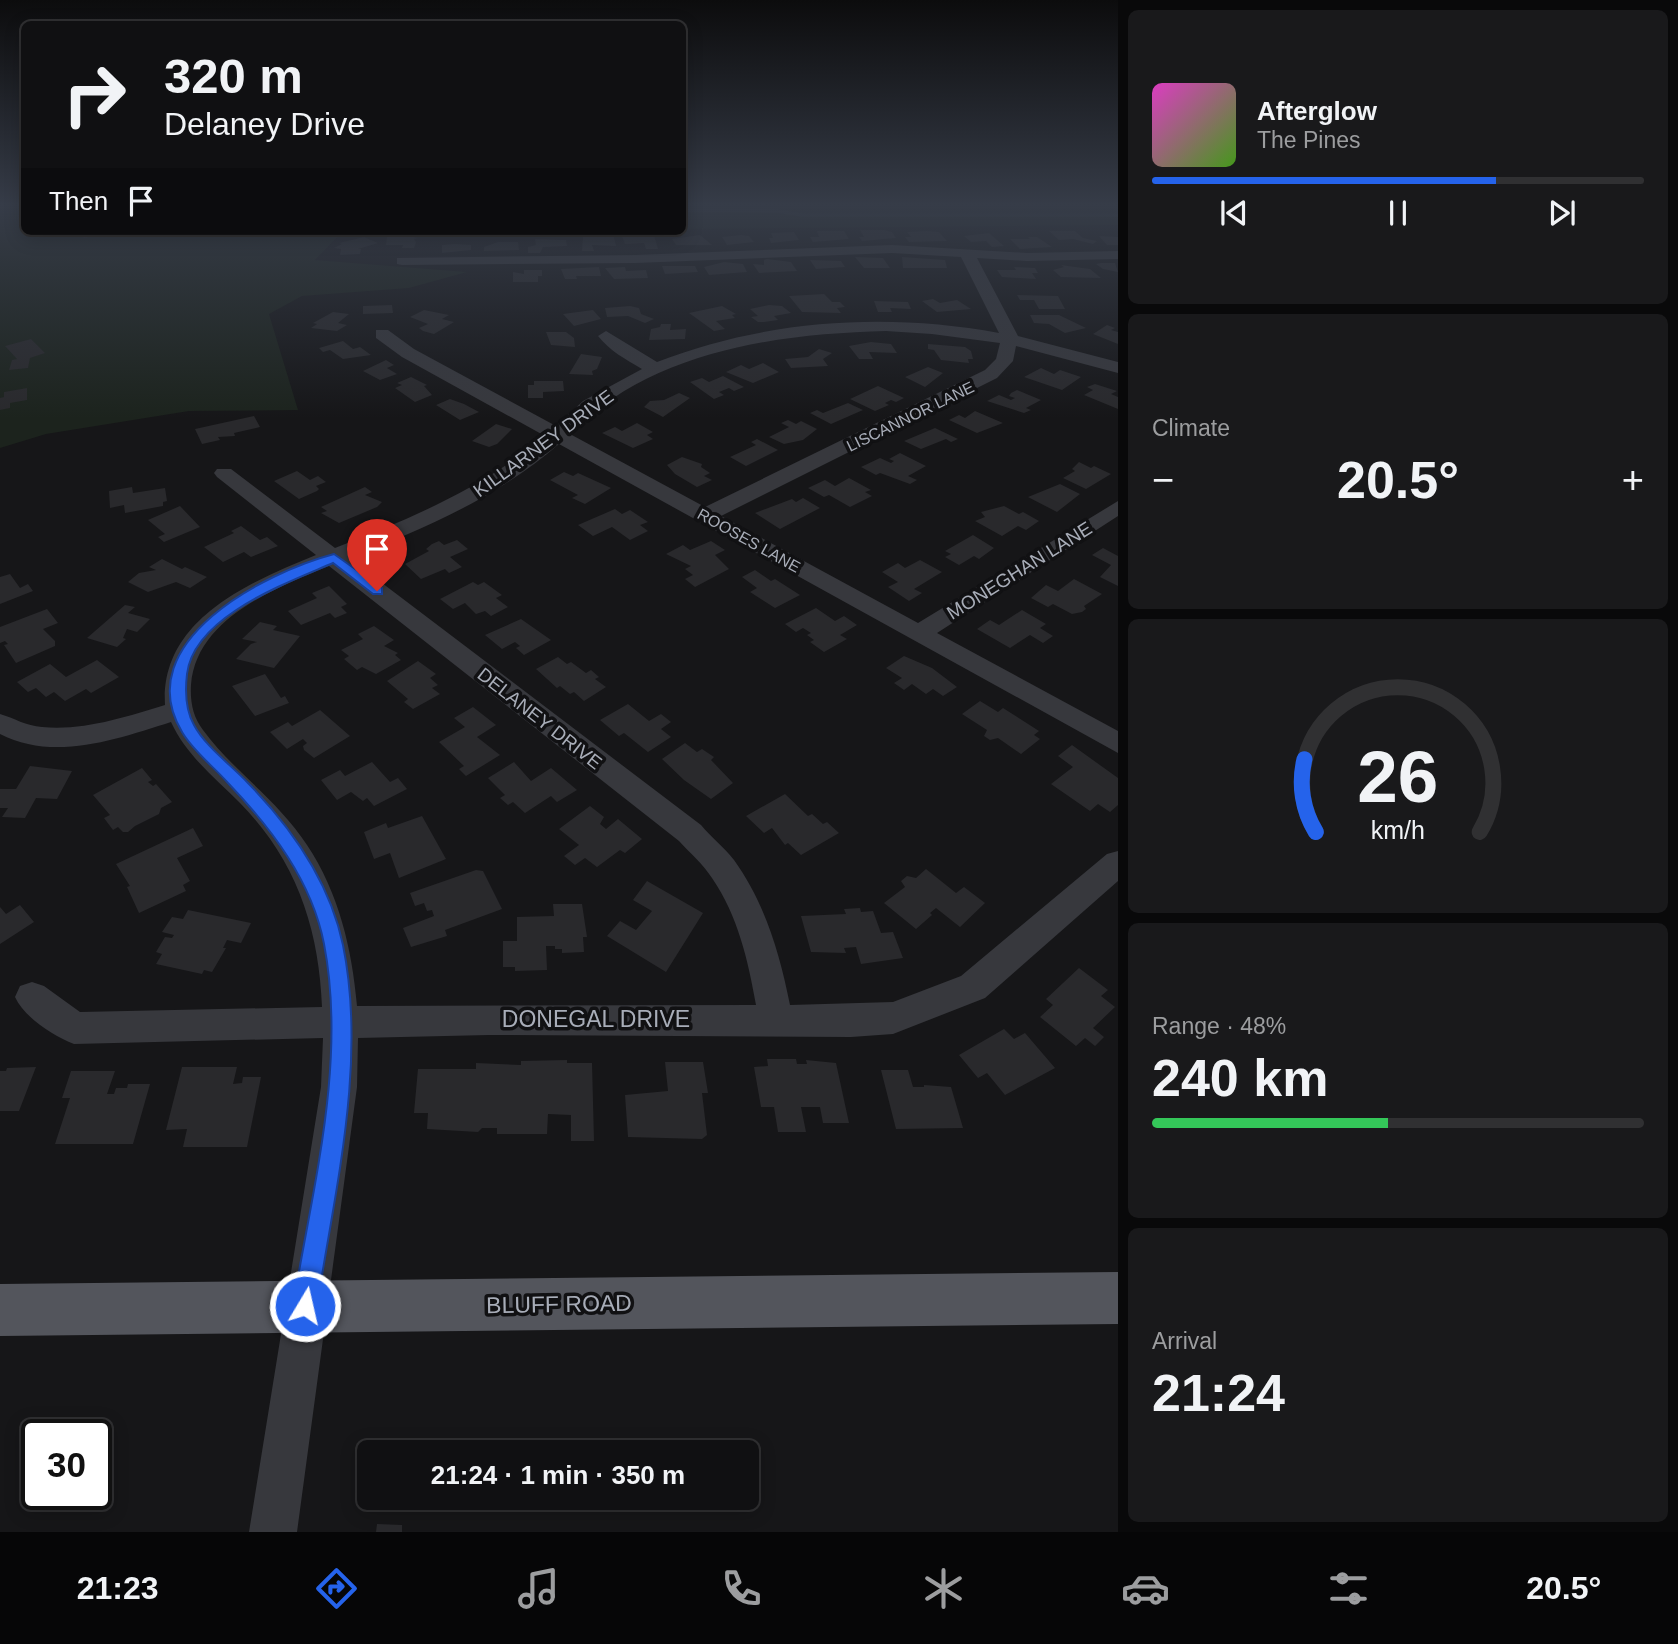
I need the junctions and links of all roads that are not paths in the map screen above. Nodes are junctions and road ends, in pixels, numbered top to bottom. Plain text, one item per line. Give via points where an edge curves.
1 (978, 275) edge
2 (382, 334) dead end
3 (606, 336) dead end
4 (1010, 337) junction
5 (1118, 368) edge
6 (656, 369) junction
7 (558, 435) junction
8 (224, 473) dead end
9 (1118, 507) edge
10 (705, 515) junction
11 (334, 558) junction
12 (919, 634) junction
13 (179, 710) junction
14 (0, 723) edge
15 (1118, 743) edge
16 (1118, 863) edge
17 (32, 997) dead end
18 (341, 1020) junction
19 (776, 1020) junction
20 (1118, 1298) edge
21 (305, 1306) junction
22 (0, 1310) edge
23 (273, 1532) edge

1 - 4 street
2 - 7 street, ROOSES LANE via 408,353
3 - 6 street via 622,351
4 - 5 street, KILLARNEY DRIVE
4 - 6 street, KILLARNEY DRIVE via 912,326 836,327 743,341
4 - 10 street, LISCANNOR LANE via 1004,361 972,386
6 - 7 street, KILLARNEY DRIVE via 593,403
7 - 10 street, ROOSES LANE
7 - 11 street, KILLARNEY DRIVE via 456,504
8 - 11 street, DELANEY DRIVE
9 - 12 street, MONEGHAN LANE
10 - 12 street, ROOSES LANE
11 - 13 street, KILLARNEY DRIVE via 259,590 215,618 197,638 180,671
11 - 19 street, DELANEY DRIVE via 708,851 739,893 758,933
12 - 15 street, ROOSES LANE
13 - 14 street via 121,729 72,737 36,736
13 - 18 street via 189,731 263,809 308,872 333,943
16 - 19 street, DONEGAL DRIVE via 1001,967 955,996 893,1018
17 - 18 street, DONEGAL DRIVE via 74,1028
18 - 19 street, DONEGAL DRIVE
18 - 21 street via 339,1087
20 - 21 main road, BLUFF ROAD
21 - 22 main road, BLUFF ROAD
21 - 23 street

